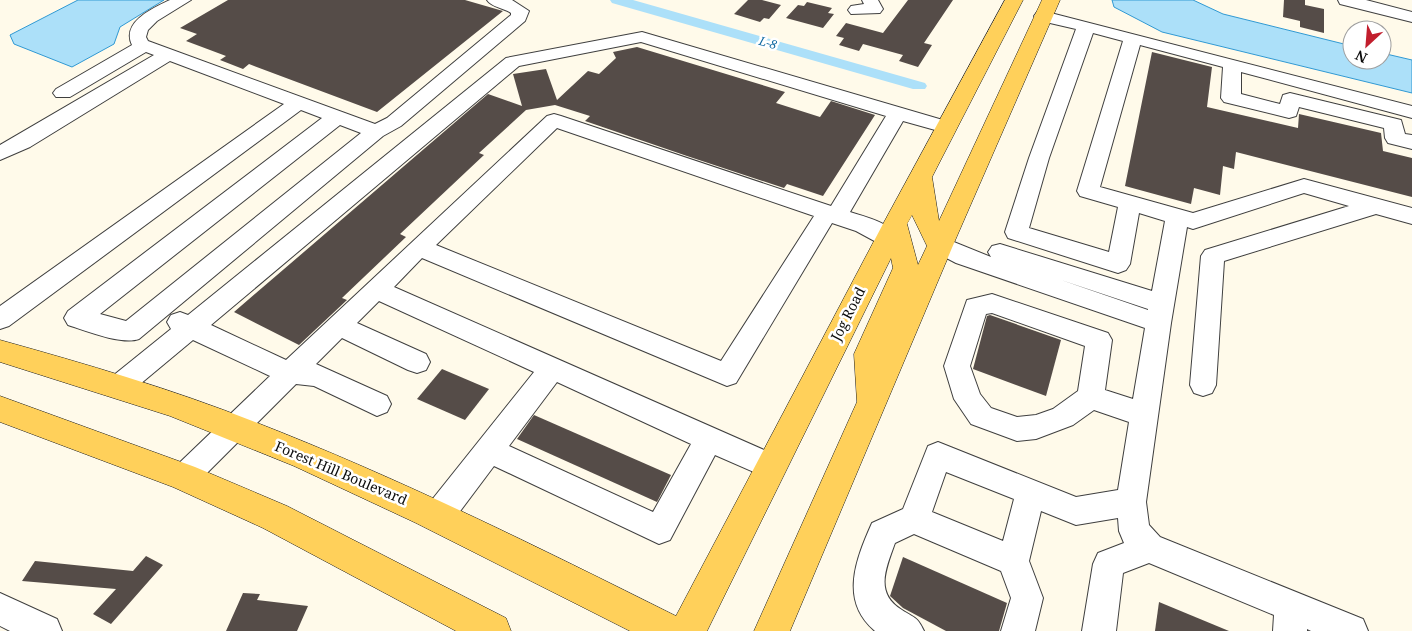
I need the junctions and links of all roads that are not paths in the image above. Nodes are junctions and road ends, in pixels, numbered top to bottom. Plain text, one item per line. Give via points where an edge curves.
1 (184, 0) edge
2 (496, 0) edge
3 (1014, 0) edge
4 (1346, 0) edge
5 (1047, 8) edge
6 (1412, 17) edge
7 (1086, 27) junction
8 (1133, 38) junction
9 (144, 46) junction
10 (168, 55) junction
11 (1232, 64) junction
12 (63, 93) dead end
13 (300, 102) junction
14 (1412, 112) edge
15 (896, 113) junction
16 (338, 116) junction
17 (946, 127) junction
18 (376, 131) junction
19 (23, 142) junction
20 (1412, 142) edge
21 (0, 152) edge
22 (0, 159) edge
23 (920, 176) junction
24 (1130, 203) junction
25 (1378, 205) junction
26 (831, 214) junction
27 (1412, 216) edge
28 (1177, 217) junction
29 (891, 231) junction
30 (942, 238) junction
31 (419, 247) junction
32 (376, 288) junction
33 (156, 311) junction
34 (1160, 313) junction
35 (0, 319) edge
36 (338, 325) junction
37 (193, 328) junction
38 (0, 351) edge
39 (417, 362) dead end
40 (0, 363) edge
41 (552, 369) junction
42 (69, 372) junction
43 (289, 373) junction
44 (1203, 385) dead end
45 (118, 387) junction
46 (1090, 397) junction
47 (376, 404) dead end
48 (872, 405) junction
49 (0, 409) edge
50 (1144, 415) junction
51 (233, 428) junction
52 (709, 439) junction
53 (489, 450) junction
54 (770, 466) junction
55 (184, 477) junction
56 (1030, 493) junction
57 (1131, 502) junction
58 (438, 516) junction
59 (914, 519) junction
60 (1148, 548) junction
61 (1013, 561) junction
62 (0, 609) edge
63 (1290, 619) edge
64 (45, 631) edge
65 (493, 631) edge
66 (668, 631) edge
67 (688, 631) edge
68 (772, 631) edge
69 (907, 631) edge
70 (1018, 631) edge
71 (1099, 631) edge
72 (1352, 631) edge

1 - 9 street via 143,24 136,38
2 - 18 street via 511,4 520,11 519,16 394,122
3 - 17 main road, Jog Road
4 - 6 street
5 - 7 street
5 - 30 main road
7 - 8 street
7 - 24 street via 1016,232 1118,264
8 - 11 street
8 - 24 street via 1088,191
9 - 10 street
9 - 12 street
10 - 13 street
10 - 19 street
11 - 14 street
11 - 20 street via 1231,98 1289,112 1290,99 1394,124 1395,138
13 - 16 street
13 - 35 street
15 - 17 street
15 - 26 street via 842,207
15 - 37 street via 642,37 513,62
16 - 18 street
16 - 33 street via 77,318 130,332
17 - 23 main road, Jog Road
18 - 33 street
19 - 21 street
19 - 22 street
23 - 29 main road, Jog Road
23 - 30 main road via 923,214 928,228
24 - 28 street
25 - 27 street
25 - 28 street via 1304,186 1193,221
25 - 44 street via 1213,256
26 - 29 street
26 - 31 street via 554,120
26 - 31 street via 727,375
28 - 34 street
29 - 48 main road via 906,268 868,354
29 - 54 main road, Jog Road
30 - 34 street via 964,257
30 - 48 main road
31 - 32 street
32 - 36 street
32 - 41 street
33 - 37 street
34 - 50 street
36 - 39 street
36 - 43 street
37 - 43 street
37 - 45 street
38 - 42 main road, Forest Hill Boulevard
40 - 42 main road
41 - 52 street
41 - 53 street
42 - 45 main road, Forest Hill Boulevard
43 - 47 street via 317,375
43 - 51 street
45 - 51 main road, Forest Hill Boulevard
46 - 46 street via 1063,417 1036,427 1018,428 981,416 968,399 957,366 976,307 992,304 1099,340
46 - 50 street
48 - 68 main road
49 - 55 main road
50 - 57 street
51 - 55 street
51 - 58 main road, Forest Hill Boulevard via 342,472
52 - 53 street via 659,530
52 - 54 street
53 - 58 street
54 - 67 main road, Jog Road
55 - 65 main road via 275,517
56 - 57 street via 1076,511
56 - 59 street via 938,455
56 - 61 street
57 - 60 street via 1134,530
58 - 66 main road, Forest Hill Boulevard
59 - 61 street
59 - 69 street via 883,533 867,577 870,597 879,614
60 - 63 street
60 - 71 street via 1109,564
61 - 70 street via 1027,598
62 - 64 street
63 - 72 street

